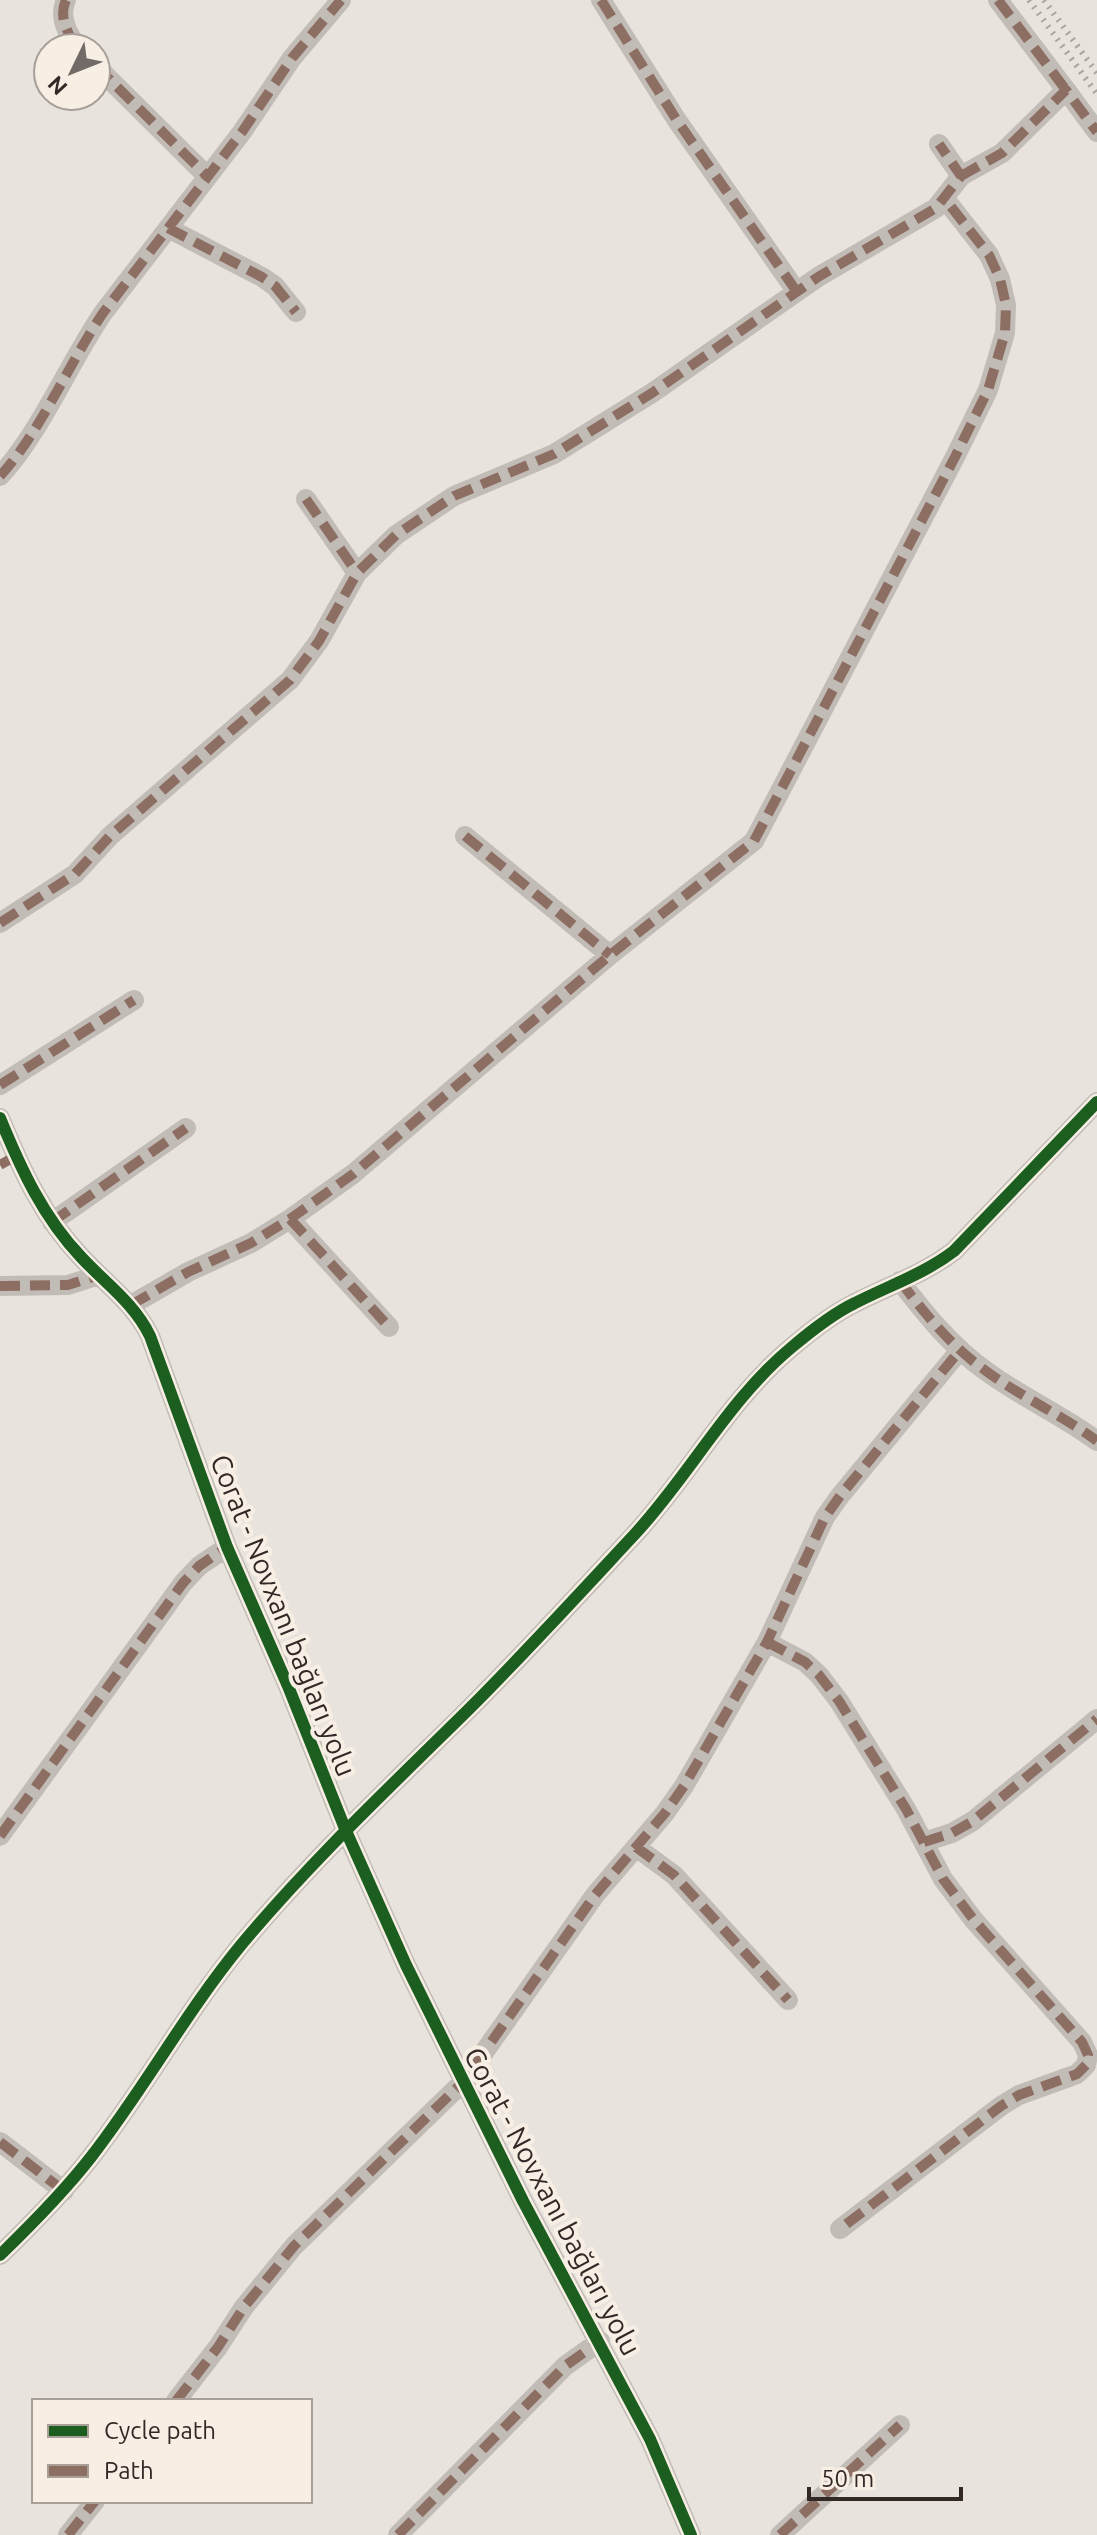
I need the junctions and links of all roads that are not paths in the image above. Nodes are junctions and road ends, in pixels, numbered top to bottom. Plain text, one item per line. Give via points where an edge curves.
1 (66, 0) edge
2 (341, 0) edge
3 (601, 0) edge
4 (998, 0) edge
5 (68, 32) edge
6 (112, 82) edge
7 (1066, 90) junction
8 (1097, 132) edge
9 (939, 144) dead end
10 (207, 176) junction
11 (961, 176) junction
12 (945, 199) junction
13 (168, 228) junction
14 (797, 292) junction
15 (296, 312) dead end
16 (0, 476) edge
17 (306, 499) dead end
18 (357, 573) junction
19 (465, 836) dead end
20 (0, 923) edge
21 (610, 955) junction
22 (134, 1000) dead end
23 (0, 1085) edge
24 (1097, 1102) edge
25 (0, 1118) edge
26 (186, 1128) dead end
27 (8, 1161) edge
28 (290, 1219) junction
29 (52, 1222) junction
30 (99, 1275) junction
31 (900, 1281) junction
32 (0, 1286) edge
33 (131, 1305) junction
34 (389, 1327) dead end
35 (960, 1350) junction
36 (1097, 1441) edge
37 (227, 1547) junction
38 (767, 1642) junction
39 (1097, 1719) edge
40 (346, 1831) junction
41 (0, 1836) edge
42 (924, 1842) junction
43 (636, 1847) junction
44 (788, 2000) dead end
45 (463, 2082) junction
46 (0, 2142) edge
47 (64, 2191) junction
48 (840, 2229) dead end
49 (0, 2255) edge
50 (600, 2341) junction
51 (178, 2399) edge
52 (900, 2425) dead end
53 (93, 2503) edge
54 (68, 2535) edge
55 (398, 2535) edge
56 (691, 2535) edge
57 (780, 2535) edge

1 - 5 street via 62,7
2 - 10 street
3 - 14 street via 676,119
4 - 7 street
6 - 10 street
7 - 8 street
7 - 11 street via 1002,153
9 - 11 street
10 - 13 street
11 - 12 street
12 - 14 street
12 - 21 street via 989,255 1006,305 1005,333 988,390 754,841
13 - 15 street via 262,277
13 - 16 street via 84,340
14 - 18 street via 554,454 427,512
17 - 18 street
18 - 20 street via 290,680 110,836 75,874
19 - 21 street
21 - 28 street via 353,1174
22 - 23 street
24 - 31 street via 954,1251
25 - 27 street, Corat - Novxanı bağları yolu
26 - 29 street
27 - 29 street, Corat - Novxanı bağları yolu
28 - 33 street
28 - 34 street
29 - 30 street, Corat - Novxanı bağları yolu
30 - 32 street via 68,1285
30 - 33 street, Corat - Novxanı bağları yolu
31 - 35 street
31 - 40 street via 829,1319 759,1377 651,1517
33 - 37 street, Corat - Novxanı bağları yolu via 150,1336
35 - 36 street
35 - 38 street via 825,1517
37 - 40 street, Corat - Novxanı bağları yolu
37 - 41 street via 183,1583
38 - 42 street via 805,1662 826,1684
38 - 43 street via 684,1786
39 - 42 street via 973,1821
40 - 45 street, Corat - Novxanı bağları yolu
40 - 47 street via 241,1946
42 - 48 street via 973,1919 1082,2042 1086,2065 1077,2074 1001,2106
43 - 44 street via 674,1875
43 - 45 street via 595,1895
45 - 50 street, Corat - Novxanı bağları yolu
45 - 51 street via 294,2246
46 - 47 street
47 - 49 street
50 - 55 street via 565,2366
50 - 56 street, Corat - Novxanı bağları yolu
52 - 57 street
53 - 54 street

